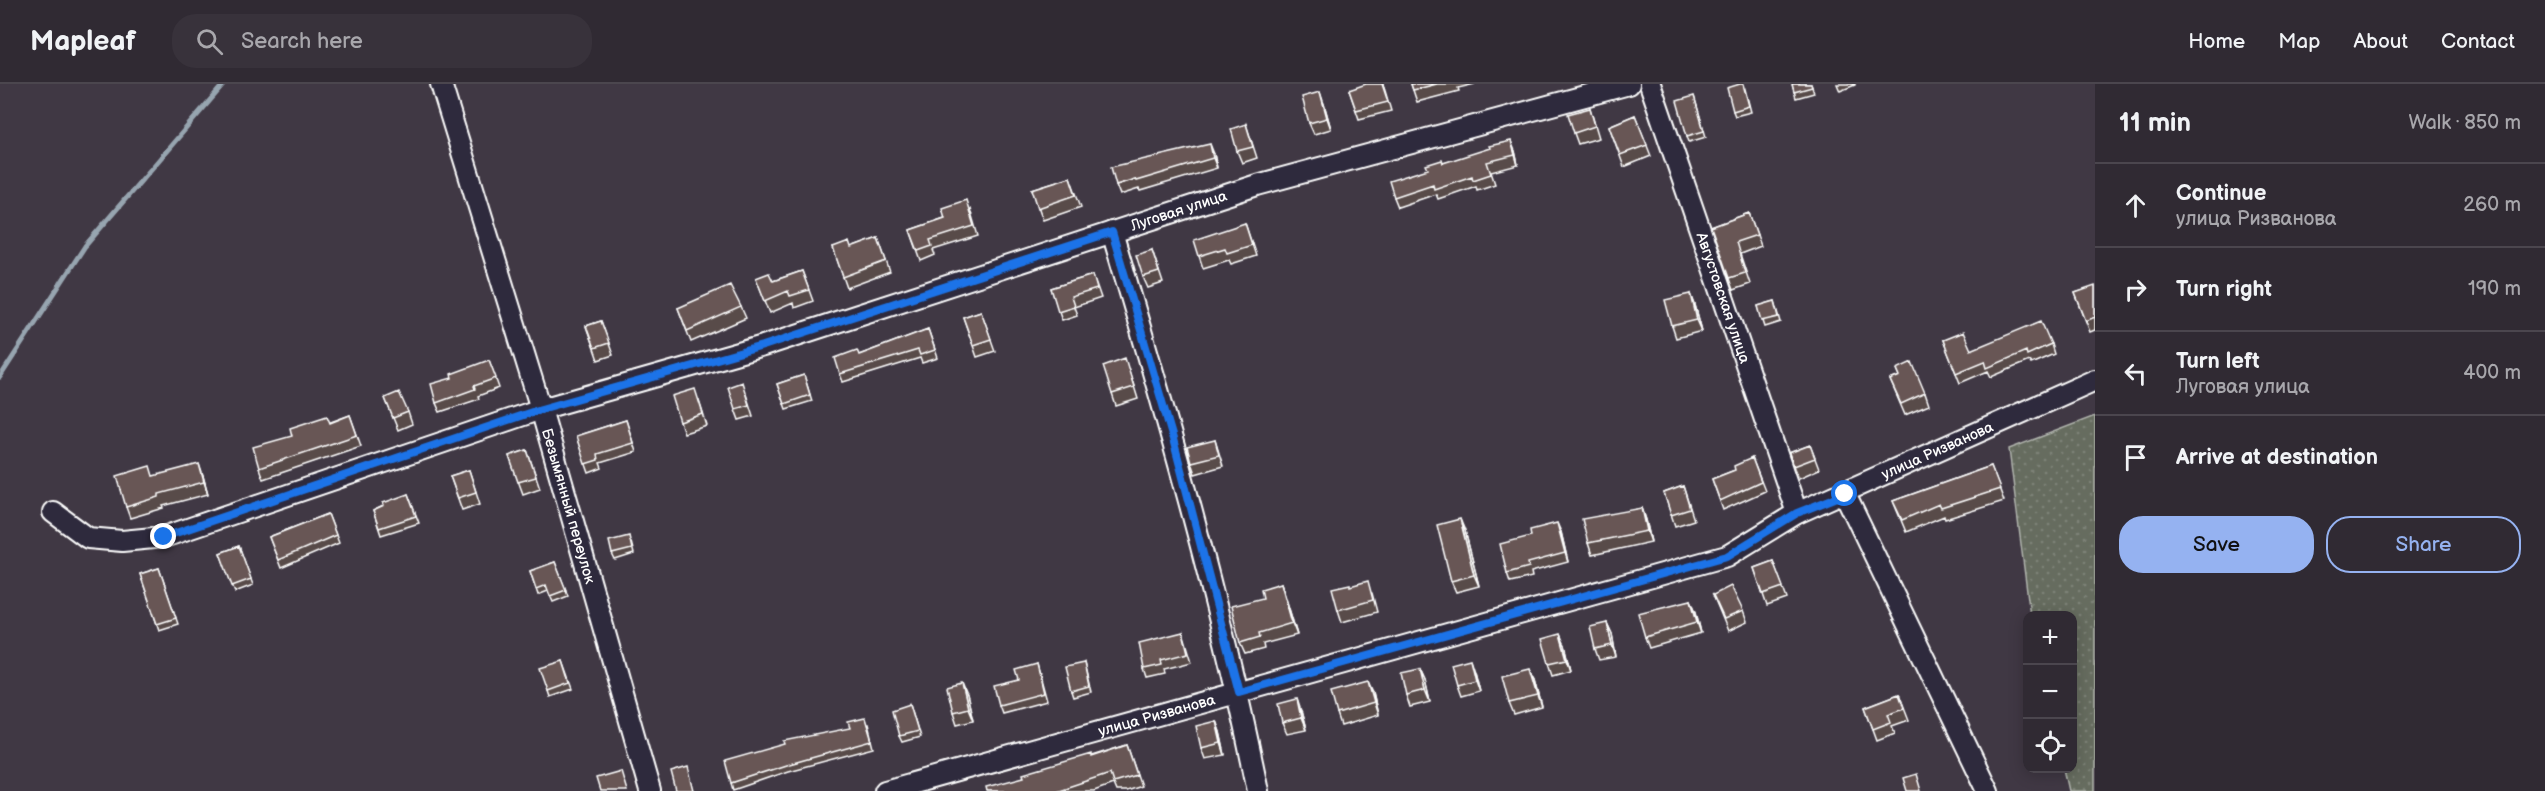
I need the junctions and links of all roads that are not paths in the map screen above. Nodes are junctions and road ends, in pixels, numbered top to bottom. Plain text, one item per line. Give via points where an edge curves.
1 (441, 84) edge
2 (1629, 84) edge
3 (1650, 84) edge
4 (1112, 232) junction
5 (2095, 380) edge
6 (541, 409) junction
7 (1845, 494) junction
8 (53, 512) dead end
9 (1797, 513) junction
10 (1239, 692) junction
11 (650, 791) edge
12 (885, 791) edge
13 (1258, 791) edge
14 (1988, 791) edge

1 - 6 street, Безымянный переулок
2 - 4 street, Луговая улица via 1257,186
3 - 9 street, Августовская улица
4 - 6 street, Луговая улица via 763,346
4 - 10 street via 1173,439
5 - 7 street, улица Ризванова
6 - 8 street, Луговая улица via 164,537 122,541 88,538
6 - 11 street, Безымянный переулок
7 - 9 street, улица Ризванова
7 - 14 street
9 - 10 street, улица Ризванова via 1727,556
10 - 12 street, улица Ризванова
10 - 13 street

